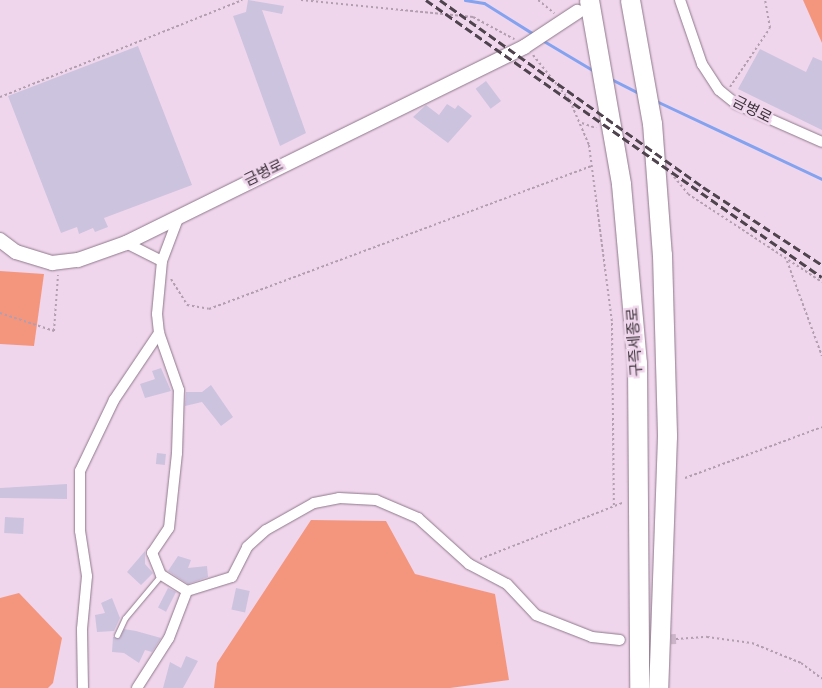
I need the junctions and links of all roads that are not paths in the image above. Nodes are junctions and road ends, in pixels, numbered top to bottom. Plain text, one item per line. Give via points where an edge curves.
1 (630, 0) edge
2 (680, 0) edge
3 (583, 6) edge
4 (822, 142) edge
5 (180, 214) junction
6 (0, 240) edge
7 (126, 243) junction
8 (162, 261) junction
9 (159, 333) junction
10 (161, 575) junction
11 (187, 591) junction
12 (117, 635) dead end
13 (620, 640) dead end
14 (83, 688) edge
15 (137, 688) edge
16 (639, 688) edge
17 (658, 688) edge

1 - 17 highway, 구즉세종로 via 652,123 662,255 667,436
2 - 4 street, 금병로 via 702,64 726,96
3 - 5 street, 금병로 via 560,26 524,47
3 - 16 highway, 구즉세종로 via 601,48 610,107 637,363
5 - 7 street, 금병로
5 - 8 street
6 - 7 street, 금병로 via 34,259 60,262
7 - 8 street
8 - 9 street
9 - 10 street via 179,390 169,528 152,552
9 - 14 street via 114,400 80,471 80,531 87,576 82,621
10 - 11 street
10 - 12 lane via 125,618
11 - 13 street via 232,577 247,547 266,530 314,503 339,498 376,500 418,518 469,564 507,584 536,615 592,637
11 - 15 street via 169,638

